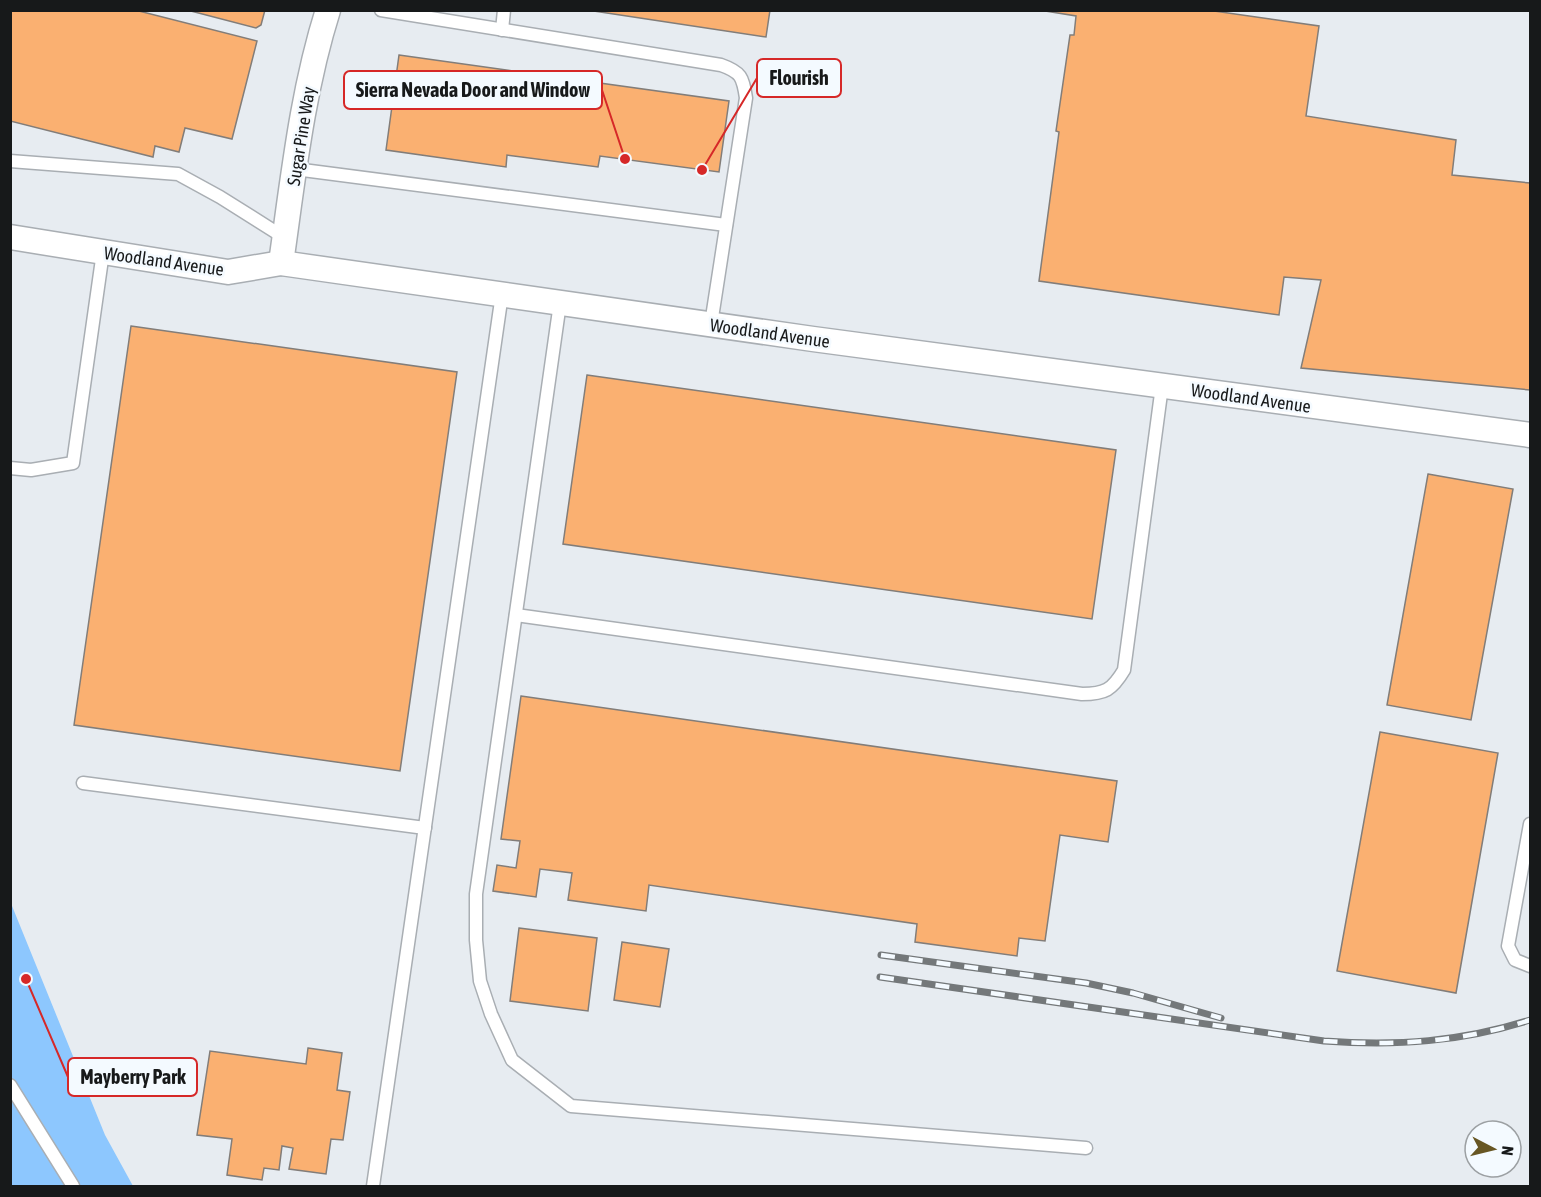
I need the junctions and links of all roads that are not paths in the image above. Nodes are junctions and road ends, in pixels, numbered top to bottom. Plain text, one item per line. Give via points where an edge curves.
1 (328, 10) edge
2 (381, 10) edge
3 (504, 10) edge
4 (502, 30) junction
5 (10, 161) edge
6 (295, 169) junction
7 (726, 225) junction
8 (10, 237) edge
9 (285, 238) junction
10 (103, 252) junction
11 (281, 263) junction
12 (501, 294) junction
13 (560, 303) junction
14 (711, 324) junction
15 (1162, 386) junction
16 (1530, 435) edge
17 (10, 468) edge
18 (516, 615) junction
19 (83, 783) dead end
20 (1530, 824) edge
21 (425, 828) junction
22 (1530, 966) edge
23 (10, 1085) edge
24 (1086, 1148) dead end
25 (72, 1186) edge
26 (373, 1186) edge

1 - 6 street, Sugar Pine Way via 305,105
2 - 4 lane
3 - 4 lane
4 - 7 lane via 735,70 744,83 746,98
5 - 9 lane via 178,174
6 - 7 lane
6 - 9 street, Sugar Pine Way
7 - 14 lane
8 - 10 street, Woodland Avenue
9 - 11 street, Sugar Pine Way
10 - 11 street, Woodland Avenue via 228,273
10 - 17 lane via 73,463 31,470
11 - 12 street, Woodland Avenue
12 - 13 street, Woodland Avenue
12 - 21 lane
13 - 14 street, Woodland Avenue
13 - 18 lane
14 - 15 street, Woodland Avenue
15 - 16 street, Woodland Avenue
15 - 18 lane via 1124,670 1116,684 1100,694
18 - 24 lane via 476,894 480,981 512,1060 571,1106
19 - 21 lane
20 - 22 lane via 1508,946 1515,960
21 - 26 lane
23 - 25 lane

